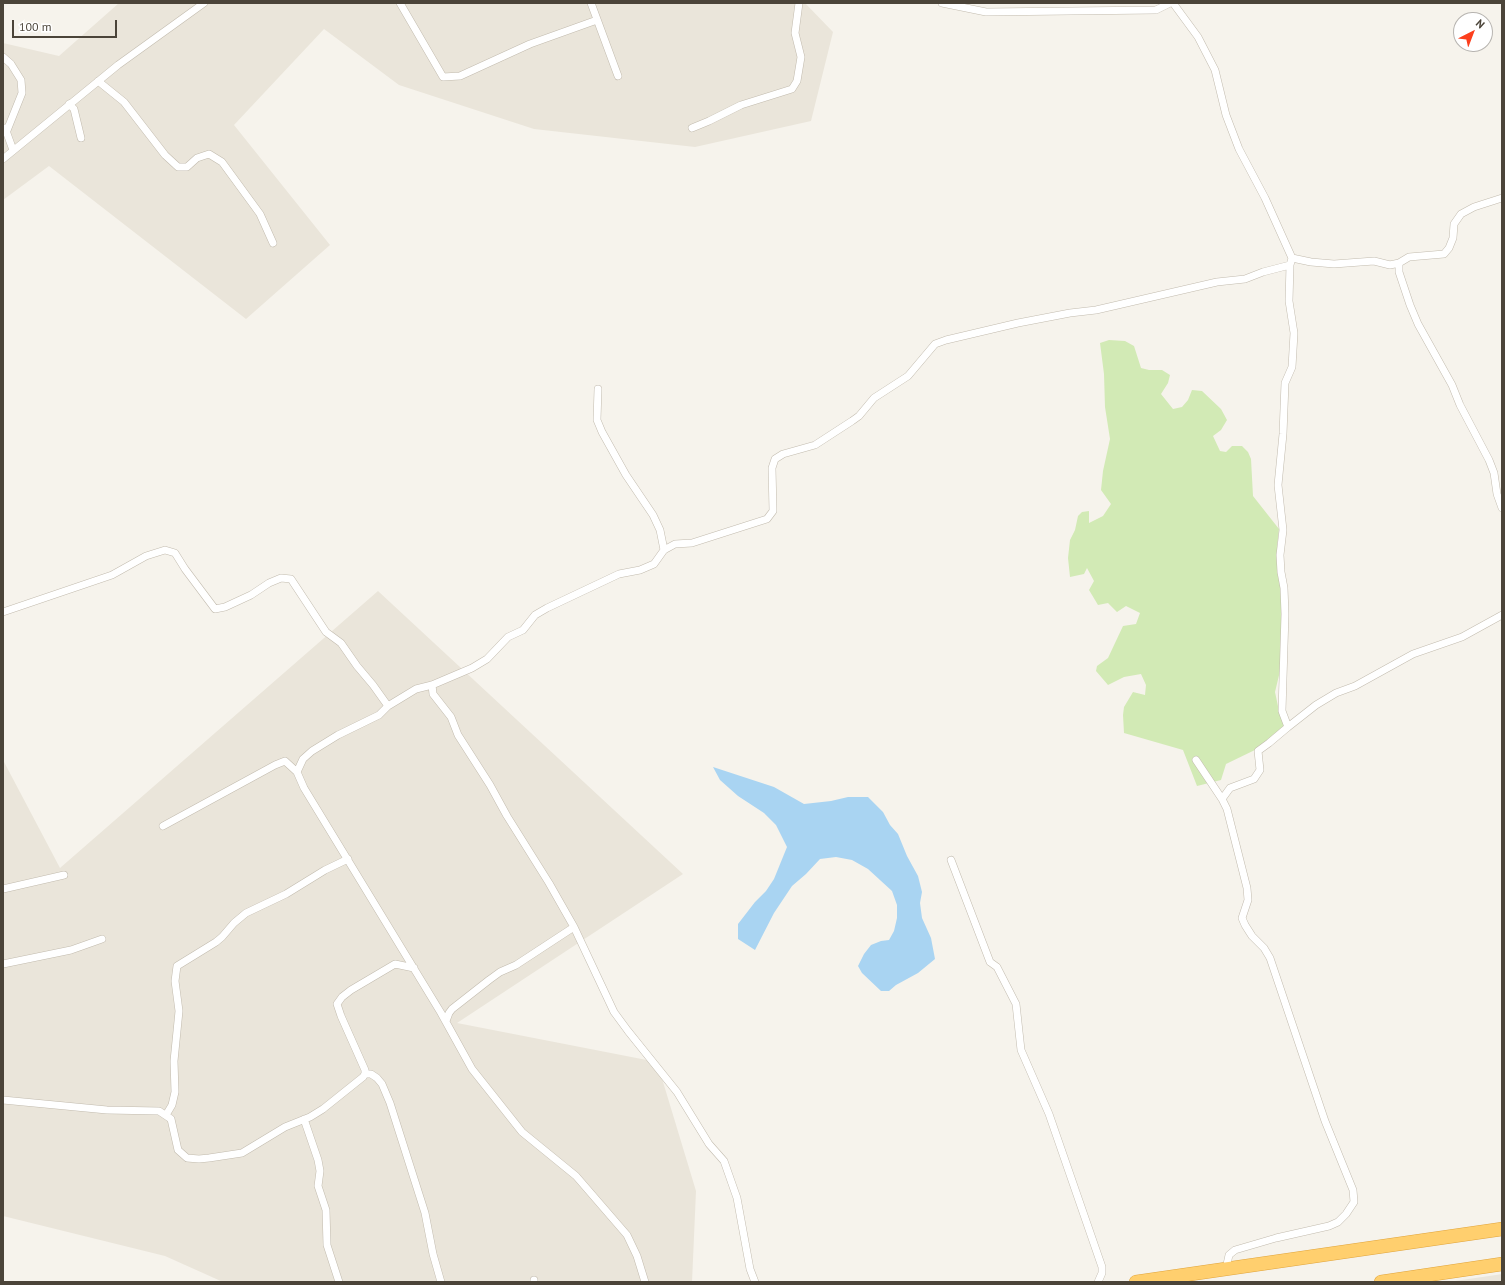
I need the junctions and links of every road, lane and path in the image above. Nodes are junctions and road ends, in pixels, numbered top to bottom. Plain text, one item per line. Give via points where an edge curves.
1 (204, 3) edge
2 (400, 3) edge
3 (591, 3) edge
4 (799, 3) edge
5 (942, 3) edge
6 (1171, 3) edge
7 (597, 20) junction
8 (3, 57) edge
9 (618, 76) dead end
10 (98, 81) junction
11 (70, 104) junction
12 (692, 128) dead end
13 (5, 130) edge
14 (81, 138) dead end
15 (13, 150) junction
16 (3, 159) edge
17 (1502, 198) edge
18 (274, 243) dead end
19 (1291, 262) junction
20 (1399, 263) junction
21 (598, 389) dead end
22 (1502, 508) edge
23 (664, 550) junction
24 (3, 612) edge
25 (1502, 615) edge
26 (432, 685) junction
27 (388, 706) junction
28 (1288, 727) junction
29 (1196, 760) dead end
30 (297, 772) junction
31 (1222, 799) junction
32 (163, 826) dead end
33 (348, 859) junction
34 (951, 860) dead end
35 (64, 875) dead end
36 (3, 888) edge
37 (574, 927) junction
38 (102, 939) dead end
39 (3, 964) edge
40 (414, 968) junction
41 (446, 1022) junction
42 (366, 1074) junction
43 (3, 1100) edge
44 (166, 1115) junction
45 (304, 1119) junction
46 (1502, 1229) edge
47 (1502, 1264) edge
48 (1226, 1269) junction
49 (339, 1282) edge
50 (441, 1282) edge
51 (645, 1282) edge
52 (755, 1282) edge
53 (1098, 1282) edge
54 (1136, 1282) edge
55 (1381, 1282) edge

1 - 10 street
2 - 7 street via 443,77 460,76 530,44
3 - 7 street
4 - 12 street via 795,33 801,57 797,81 792,89 741,105
5 - 6 street via 986,12 1156,10
6 - 19 street via 1198,37 1215,70 1226,115 1239,150 1265,198
7 - 9 street
8 - 13 street via 21,80 22,93
10 - 11 street
10 - 18 street via 124,102 165,155 178,166 188,167 197,158 209,154 222,162 260,214
11 - 14 street via 74,108
11 - 15 street
13 - 15 street
15 - 16 street
17 - 20 street via 1474,206 1461,214 1454,224 1453,238 1444,254 1409,257
19 - 20 street via 1334,264 1374,261 1390,265
19 - 23 street via 1245,279 1217,282 939,342 908,376 874,398 852,422 815,445 774,459 773,512 767,519 692,544 675,544
19 - 28 street via 1289,301 1294,333 1292,367 1285,383 1278,485 1283,530 1280,555 1285,614 1282,711
20 - 22 street via 1399,272 1418,324 1489,460
21 - 23 street via 597,420 626,475 653,515 660,530
23 - 26 street via 654,564 619,574 547,608 535,615 524,630 508,637 487,659
24 - 27 street via 85,586 112,575 146,556 165,550 175,553 215,609 225,608 281,578 291,579 326,632 341,643
25 - 28 street via 1462,637 1413,654 1355,686 1336,693
26 - 27 street via 416,689
26 - 37 street via 433,694 451,717 458,735
27 - 30 street via 379,716 338,734 312,751 303,759
28 - 31 street via 1258,751 1260,770 1254,779 1230,788
29 - 31 street
30 - 32 street via 285,761
30 - 33 street via 304,788
31 - 48 street via 1227,809 1247,888 1248,900 1242,918 1252,936 1270,958 1325,1121 1353,1190 1354,1202 1338,1222 1329,1226 1235,1250 1228,1255
33 - 40 street
33 - 44 street via 246,913 216,942 177,966 175,981 179,1011 174,1061 175,1092
34 - 53 street via 986,954 1002,975 1016,1004 1021,1050 1049,1114 1102,1267
35 - 36 street
37 - 41 street via 489,980 452,1009
37 - 52 street via 614,1012 677,1092 709,1144 724,1161 737,1198 750,1269
38 - 39 street via 71,950
40 - 41 street
40 - 42 street via 395,964 351,990 337,1004
41 - 51 street via 472,1069 522,1132 576,1176 627,1235
42 - 45 street via 323,1109
42 - 50 street via 371,1074 382,1084 390,1103 425,1213
43 - 44 street via 107,1110 148,1110
44 - 45 street via 171,1119 181,1154 187,1158 199,1159 242,1153 285,1126
45 - 49 street via 318,1160 318,1186 326,1210 327,1245
46 - 48 highway
47 - 55 highway
48 - 54 highway

